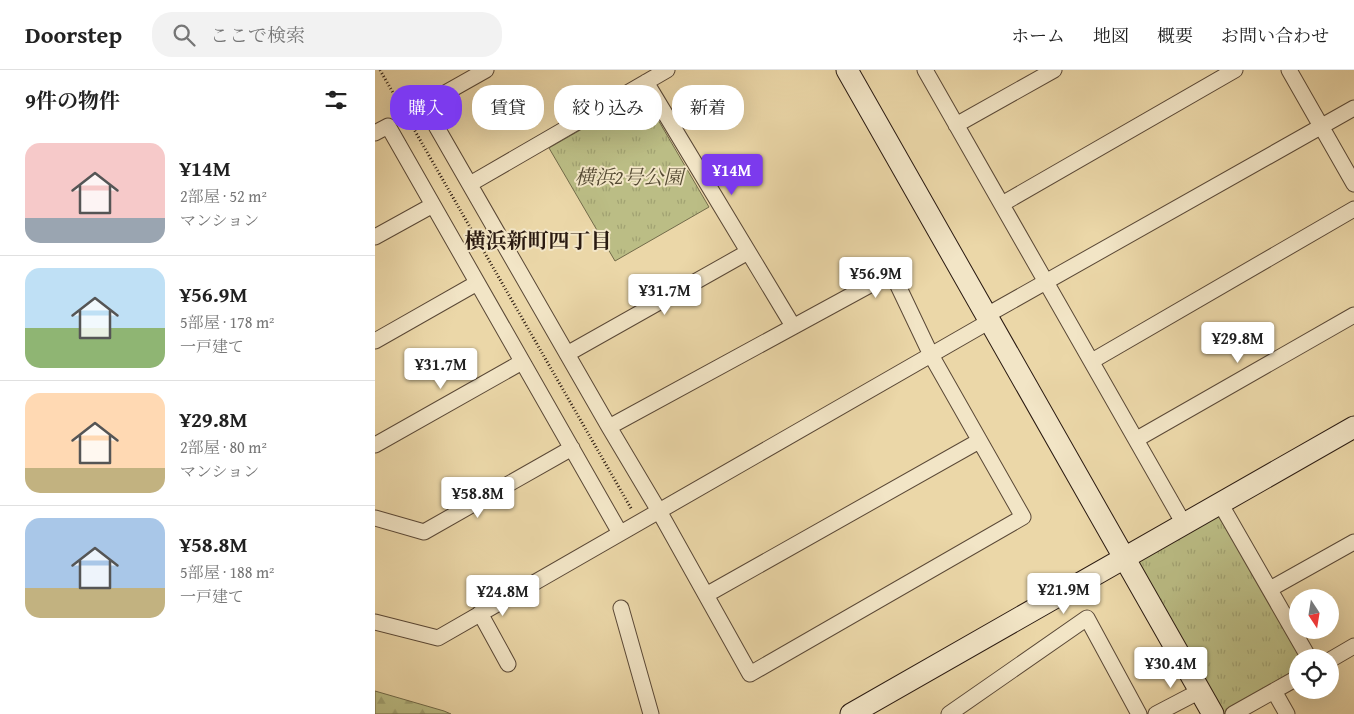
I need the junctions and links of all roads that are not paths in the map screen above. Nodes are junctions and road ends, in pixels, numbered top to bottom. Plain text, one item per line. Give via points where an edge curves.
1 (486, 70) edge
2 (667, 70) edge
3 (847, 70) edge
4 (925, 70) edge
5 (1054, 70) edge
6 (1235, 70) edge
7 (1289, 70) edge
8 (646, 82) junction
9 (1354, 108) edge
10 (956, 125) junction
11 (1321, 127) junction
12 (375, 133) edge
13 (470, 184) junction
14 (1354, 184) edge
15 (1002, 204) junction
16 (433, 205) junction
17 (1354, 210) edge
18 (375, 237) edge
19 (748, 252) junction
20 (1047, 282) junction
21 (477, 283) junction
22 (1354, 316) edge
23 (989, 318) junction
24 (793, 326) junction
25 (375, 341) edge
26 (567, 354) junction
27 (931, 355) junction
28 (1092, 361) junction
29 (522, 362) junction
30 (609, 427) junction
31 (1354, 427) edge
32 (1137, 439) junction
33 (979, 441) junction
34 (375, 445) edge
35 (571, 448) junction
36 (1219, 503) junction
37 (659, 511) junction
38 (375, 518) edge
39 (1184, 524) junction
40 (620, 533) junction
41 (1354, 542) edge
42 (1125, 557) junction
43 (1270, 590) junction
44 (705, 595) junction
45 (621, 608) dead end
46 (480, 613) junction
47 (375, 622) edge
48 (1354, 646) edge
49 (1304, 649) edge
50 (1339, 655) edge
51 (508, 664) dead end
52 (1289, 683) edge
53 (1200, 690) junction
54 (1274, 691) junction
55 (651, 714) edge
56 (851, 714) edge
57 (949, 714) edge
58 (1139, 714) edge
59 (1156, 714) edge
60 (1213, 714) edge
61 (1233, 714) edge
62 (1287, 714) edge

1 - 13 street via 424,106
2 - 8 street
3 - 23 street
4 - 10 street
5 - 10 street
6 - 15 street
7 - 11 street
8 - 13 street
8 - 19 street
9 - 11 street
10 - 15 street
11 - 14 street
11 - 20 street
12 - 16 street via 388,126
13 - 26 street
15 - 20 street
16 - 18 street
16 - 21 street
17 - 28 street
19 - 24 street
19 - 26 street
20 - 23 street
20 - 28 street
21 - 25 street
21 - 29 street
22 - 32 street
23 - 27 street
23 - 42 street
24 - 27 street via 892,273
24 - 30 street
26 - 30 street
27 - 33 street
27 - 37 street
28 - 32 street
29 - 34 street
29 - 35 street
30 - 37 street
31 - 36 street
32 - 39 street
33 - 44 street
33 - 44 street via 1023,517 750,674
35 - 38 street via 424,532
35 - 40 street
36 - 39 street
36 - 43 street
37 - 40 street
37 - 44 street
39 - 42 street
40 - 46 street
41 - 43 street
42 - 53 street
42 - 56 street
43 - 49 street
45 - 55 street
46 - 47 street via 438,638
46 - 51 street
48 - 50 street
52 - 54 street
53 - 59 street
53 - 60 street
54 - 61 street
54 - 62 street
57 - 58 street via 1087,618

